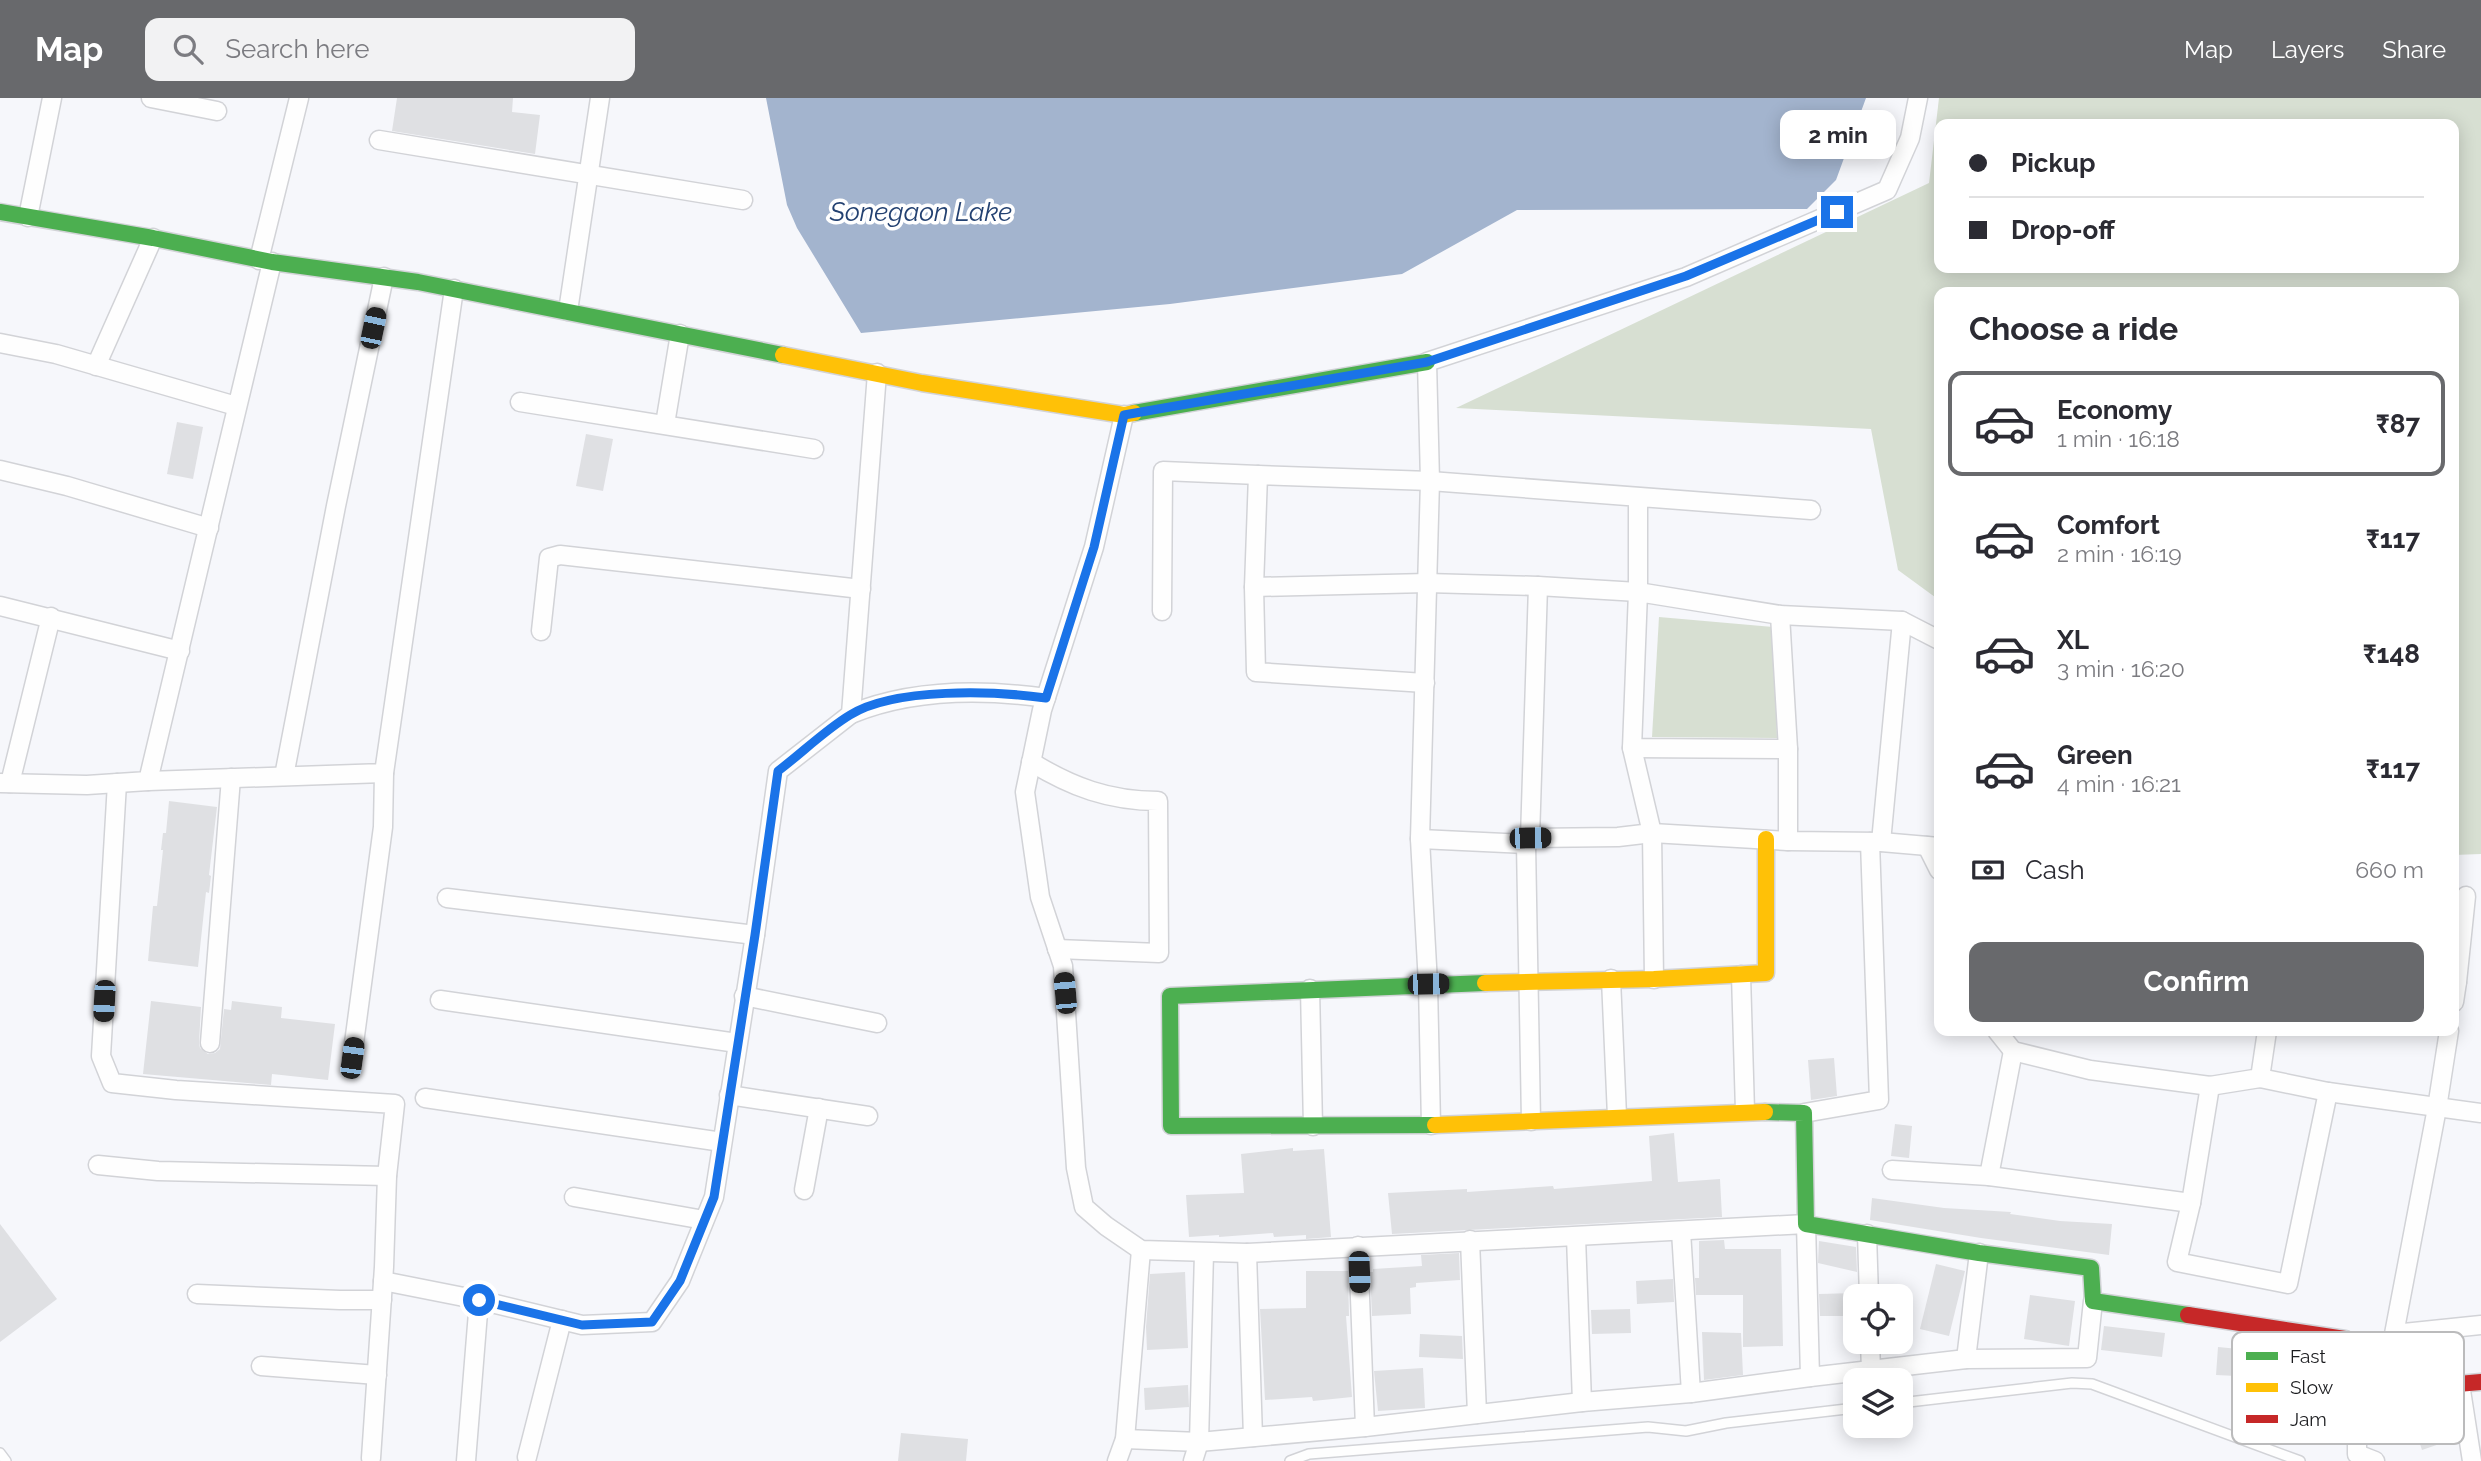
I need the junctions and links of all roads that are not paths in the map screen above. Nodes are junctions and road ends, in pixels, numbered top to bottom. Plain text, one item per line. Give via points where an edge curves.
1 (52, 98) edge
2 (151, 98) edge
3 (299, 98) edge
4 (600, 98) edge
5 (1918, 98) edge
6 (217, 111) dead end
7 (379, 140) dead end
8 (588, 175) junction
9 (743, 200) dead end
10 (0, 212) edge
11 (28, 217) junction
12 (153, 237) junction
13 (265, 261) junction
14 (384, 277) junction
15 (454, 289) junction
16 (568, 311) junction
17 (680, 334) junction
18 (0, 343) edge
19 (1427, 362) junction
20 (96, 366) junction
21 (877, 373) junction
22 (520, 402) dead end
23 (236, 406) junction
24 (1124, 415) junction
25 (665, 424) junction
26 (814, 449) dead end
27 (0, 470) edge
28 (1258, 475) junction
29 (1430, 481) junction
30 (1638, 498) junction
31 (1811, 510) dead end
32 (209, 528) junction
33 (1427, 583) junction
34 (1538, 586) junction
35 (1254, 587) junction
36 (861, 589) junction
37 (1638, 592) junction
38 (0, 606) edge
39 (1162, 611) dead end
40 (1780, 615) junction
41 (51, 617) junction
42 (1902, 621) junction
43 (541, 631) dead end
44 (1934, 637) edge
45 (180, 651) junction
46 (1425, 683) junction
47 (1046, 698) junction
48 (851, 714) junction
49 (1632, 748) junction
50 (1788, 750) junction
51 (1031, 762) junction
52 (384, 773) junction
53 (284, 776) junction
54 (231, 778) junction
55 (148, 780) junction
56 (5, 783) edge
57 (117, 783) junction
58 (1651, 833) junction
59 (1766, 838) junction
60 (1420, 839) junction
61 (1528, 841) junction
62 (1788, 841) junction
63 (1875, 842) junction
64 (1933, 846) edge
65 (2467, 896) edge
66 (447, 898) dead end
67 (755, 935) junction
68 (1057, 949) junction
69 (2459, 953) edge
70 (1741, 975) junction
71 (1611, 979) junction
72 (1654, 979) junction
73 (1528, 982) junction
74 (1428, 984) junction
75 (1310, 989) junction
76 (744, 996) junction
77 (440, 1000) dead end
78 (877, 1023) dead end
79 (2001, 1036) edge
80 (2266, 1036) edge
81 (2448, 1036) edge
82 (210, 1043) dead end
83 (737, 1043) junction
84 (2013, 1051) junction
85 (352, 1058) dead end
86 (2260, 1078) junction
87 (2210, 1086) junction
88 (2329, 1092) junction
89 (729, 1095) junction
90 (425, 1098) dead end
91 (819, 1108) junction
92 (2437, 1108) junction
93 (1745, 1111) junction
94 (1804, 1113) junction
95 (2481, 1113) edge
96 (868, 1115) dead end
97 (1617, 1115) junction
98 (1531, 1121) junction
99 (1431, 1125) junction
100 (1313, 1126) junction
101 (722, 1142) junction
102 (98, 1164) dead end
103 (1892, 1170) dead end
104 (387, 1175) junction
105 (1989, 1175) junction
106 (804, 1190) dead end
107 (574, 1197) dead end
108 (2191, 1203) junction
109 (704, 1220) junction
110 (1806, 1224) junction
111 (1681, 1231) junction
112 (1867, 1234) junction
113 (1576, 1237) junction
114 (1470, 1240) junction
115 (1358, 1246) junction
116 (1141, 1250) junction
117 (1204, 1253) junction
118 (1247, 1253) junction
119 (1979, 1253) junction
120 (383, 1282) junction
121 (1869, 1284) edge
122 (197, 1294) dead end
123 (382, 1300) junction
124 (479, 1300) junction
125 (2093, 1301) junction
126 (562, 1320) junction
127 (2481, 1325) edge
128 (2299, 1332) edge
129 (2394, 1332) edge
130 (2413, 1332) edge
131 (1966, 1359) junction
132 (261, 1366) dead end
133 (1888, 1368) edge
134 (1843, 1373) edge
135 (377, 1375) junction
136 (1810, 1377) junction
137 (1691, 1393) junction
138 (1913, 1401) edge
139 (1582, 1402) junction
140 (1843, 1409) edge
141 (2464, 1410) edge
142 (1477, 1414) junction
143 (1365, 1427) junction
144 (2232, 1436) edge
145 (1253, 1437) junction
146 (1125, 1439) junction
147 (1199, 1441) junction
148 (2254, 1444) edge
149 (2357, 1444) edge
150 (0, 1453) edge
151 (527, 1457) dead end
152 (370, 1458) dead end
153 (6, 1461) edge
154 (466, 1461) edge
155 (1117, 1461) edge
156 (1193, 1461) edge
157 (1290, 1461) edge
158 (2300, 1461) edge
159 (2375, 1461) edge
160 (2472, 1461) edge

1 - 11 street
2 - 6 street
3 - 13 street
4 - 8 street
5 - 19 street via 1910,138 1887,190 1686,276
7 - 8 street
8 - 9 street
8 - 16 street
10 - 11 street
11 - 12 street
12 - 13 street
12 - 20 street
13 - 14 street
13 - 23 street
14 - 15 street
14 - 53 street
15 - 16 street
15 - 52 street
16 - 17 street
17 - 21 street
17 - 25 street
18 - 20 street
19 - 24 street
19 - 29 street
20 - 23 street
21 - 24 street
21 - 36 street
22 - 25 street
23 - 32 street
24 - 47 street via 1094,547
25 - 26 street
27 - 32 street
28 - 29 street
28 - 35 street
28 - 39 street via 1163,471
29 - 30 street
29 - 33 street
30 - 31 street
30 - 37 street
32 - 45 street
33 - 34 street
33 - 35 street
33 - 46 street
34 - 37 street
34 - 61 street
35 - 46 street via 1256,672
36 - 43 street via 560,555 549,558
36 - 48 street
37 - 40 street
37 - 49 street
38 - 41 street
40 - 42 street
40 - 50 street
41 - 45 street
41 - 56 street
42 - 44 street
42 - 63 street
45 - 55 street
46 - 60 street
47 - 48 street via 1006,693 916,696
47 - 51 street
48 - 67 street via 778,771
49 - 50 street
49 - 58 street
50 - 62 street
51 - 68 street via 1025,792 1040,897
51 - 68 street via 1061,781 1126,801 1158,801 1159,953
52 - 53 street
52 - 85 street via 383,827
53 - 54 street
54 - 55 street
54 - 82 street
55 - 57 street
56 - 57 street
57 - 104 street via 101,1056 111,1083 396,1104
58 - 59 street
58 - 61 street
58 - 72 street
59 - 62 street
59 - 70 street via 1766,973
60 - 61 street
60 - 74 street
61 - 73 street
62 - 63 street
63 - 64 street
63 - 94 street via 1880,1100
65 - 69 street
66 - 67 street
67 - 76 street
68 - 116 street via 1064,980 1076,1168 1084,1207
70 - 72 street
70 - 93 street
71 - 72 street
71 - 73 street
71 - 97 street
73 - 74 street
73 - 98 street
74 - 75 street
74 - 99 street
75 - 100 street
75 - 100 street via 1170,996 1171,1126
76 - 78 street
76 - 83 street
77 - 83 street
79 - 84 street
80 - 86 street
81 - 92 street
83 - 89 street
84 - 87 street via 2090,1070
84 - 105 street
86 - 87 street
86 - 88 street
87 - 108 street
88 - 92 street
88 - 108 street via 2288,1284 2177,1262
89 - 91 street
89 - 101 street
90 - 101 street
91 - 96 street
91 - 106 street
92 - 95 street
92 - 129 street
93 - 94 street
93 - 97 street
94 - 110 street
97 - 98 street
98 - 99 street
99 - 100 street
101 - 109 street via 714,1197
102 - 104 street via 159,1171
103 - 105 street
104 - 120 street
105 - 108 street
107 - 109 street
109 - 126 street via 680,1281 652,1322 582,1325
110 - 111 street
110 - 112 street
110 - 136 street
111 - 113 street
111 - 137 street
112 - 119 street
112 - 121 street
113 - 114 street
113 - 139 street
114 - 115 street
114 - 142 street
115 - 118 street
115 - 143 street
116 - 117 street
116 - 146 street
117 - 118 street
117 - 147 street
118 - 145 street
119 - 125 street via 2091,1268
119 - 131 street
120 - 123 street
120 - 124 street
122 - 123 street
123 - 135 street
124 - 126 street
124 - 154 street
125 - 128 street
125 - 131 street via 2087,1358
126 - 151 street
127 - 130 street
131 - 133 street
132 - 135 street
134 - 136 street
135 - 152 street
136 - 137 street
137 - 139 street
138 - 144 lane via 2092,1384
139 - 142 street
140 - 157 lane via 1686,1431 1648,1427 1309,1454
141 - 160 street
142 - 143 street
143 - 145 street
145 - 147 street
146 - 147 street
146 - 155 street
147 - 156 street
148 - 158 lane
149 - 159 street via 2357,1454
150 - 153 lane

